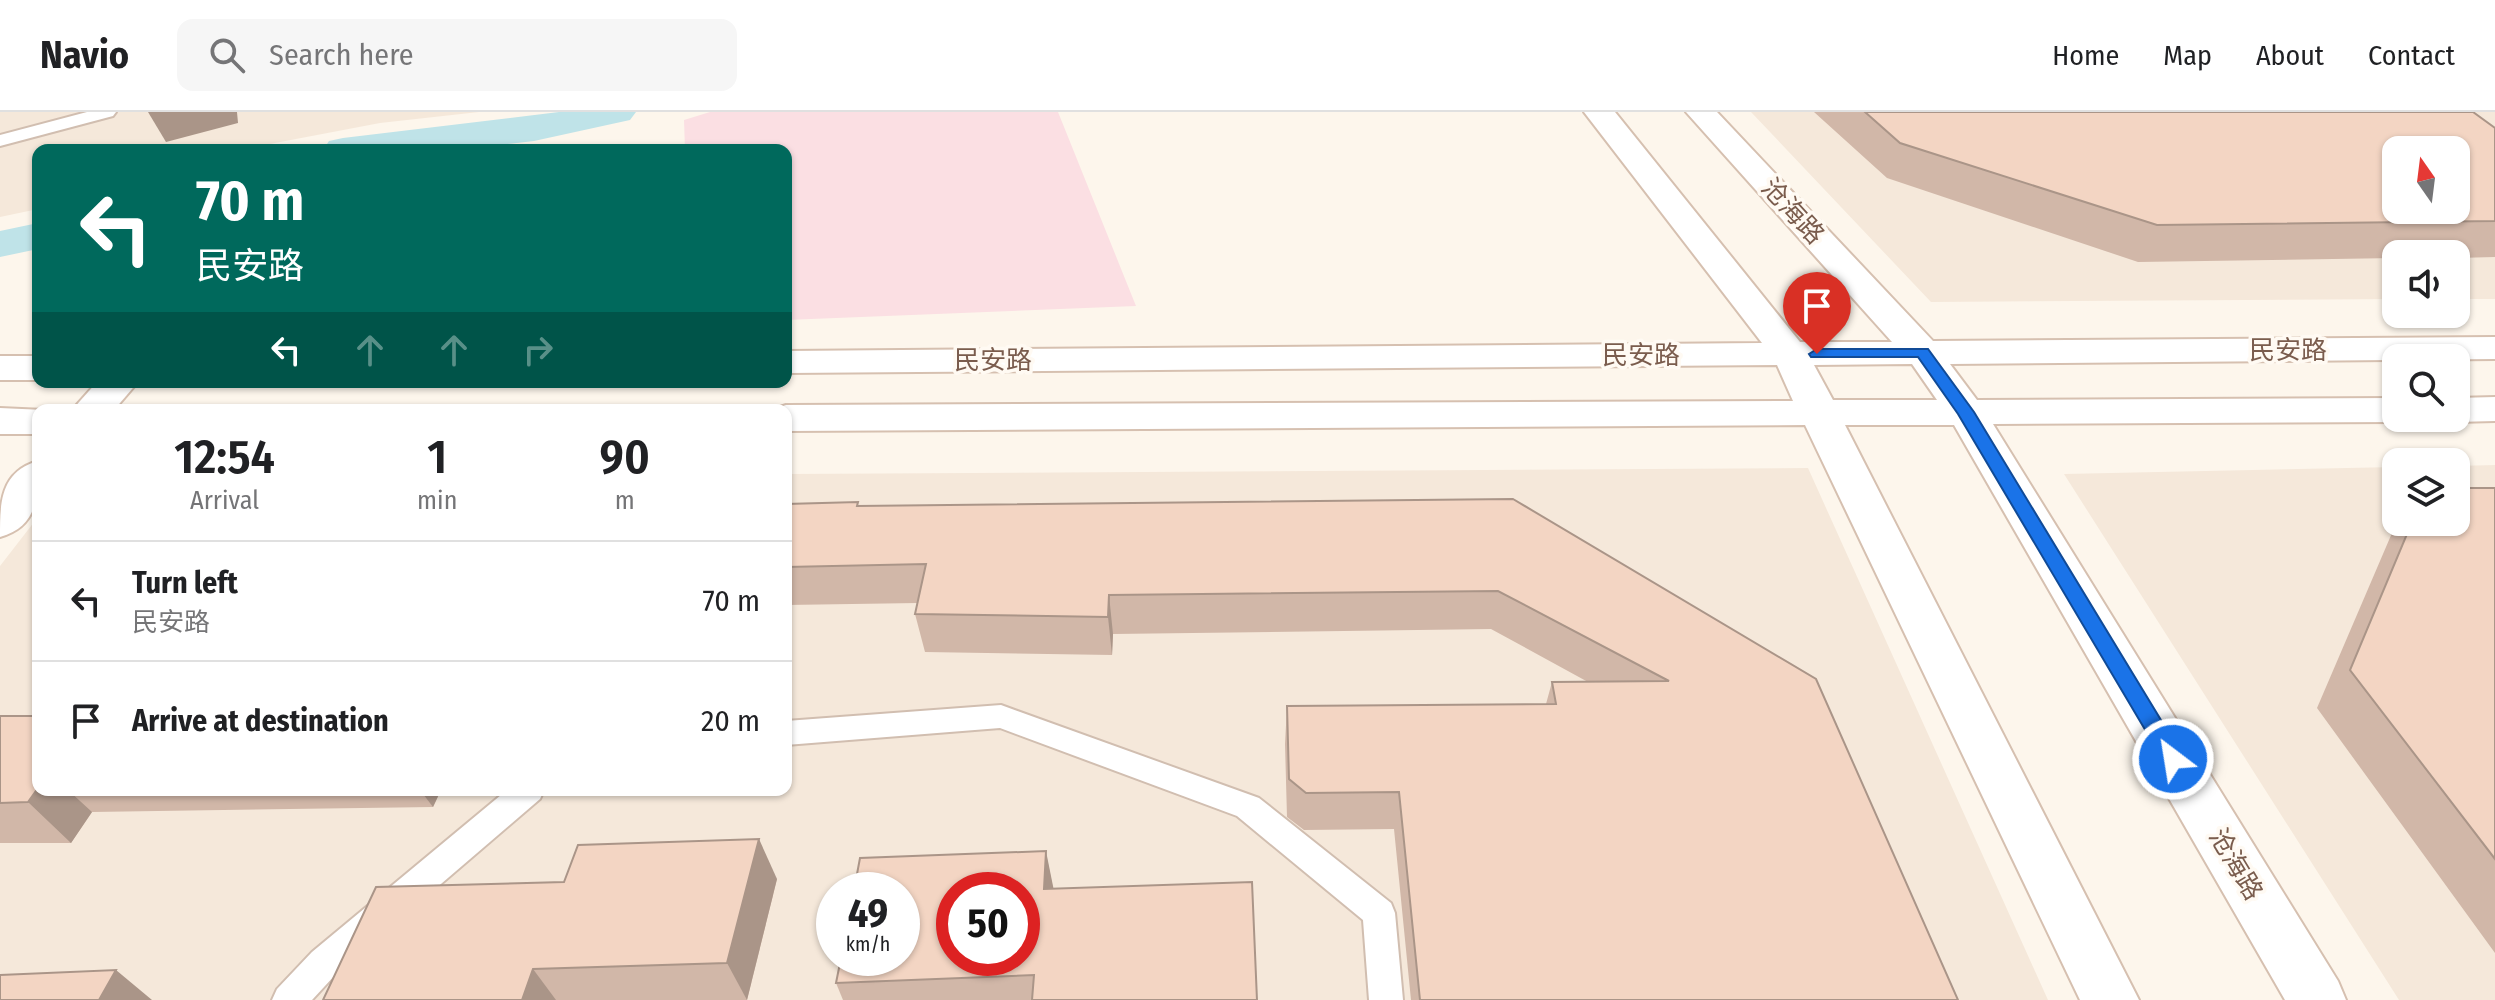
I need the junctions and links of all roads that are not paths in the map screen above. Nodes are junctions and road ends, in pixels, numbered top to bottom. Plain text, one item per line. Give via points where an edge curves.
1 (107, 112) edge
2 (1599, 112) edge
3 (1701, 112) edge
4 (0, 141) edge
5 (2495, 348) edge
6 (1923, 353) junction
7 (1790, 354) junction
8 (792, 362) edge
9 (0, 368) edge
10 (32, 368) edge
11 (113, 388) edge
12 (98, 404) edge
13 (2495, 409) edge
14 (2382, 410) edge
15 (2470, 410) edge
16 (1966, 412) junction
17 (1819, 413) junction
18 (792, 418) edge
19 (0, 421) edge
20 (32, 421) edge
21 (32, 482) edge
22 (0, 522) edge
23 (792, 733) edge
24 (522, 796) edge
25 (289, 1000) edge
26 (1386, 1000) edge
27 (2110, 1000) edge
28 (2317, 1000) edge

1 - 4 lane
2 - 7 main road
3 - 6 main road, 沧海路
5 - 6 main road, 民安路
6 - 7 main road, 民安路
6 - 16 main road, 沧海路
7 - 8 main road, 民安路
7 - 17 main road
9 - 10 main road
11 - 12 main road
13 - 15 main road
14 - 16 main road
16 - 17 main road
16 - 28 main road, 沧海路
17 - 18 main road
17 - 27 main road
19 - 20 main road
21 - 22 main road
23 - 26 lane via 1001,716 1248,807 1379,913
24 - 25 lane via 324,963

